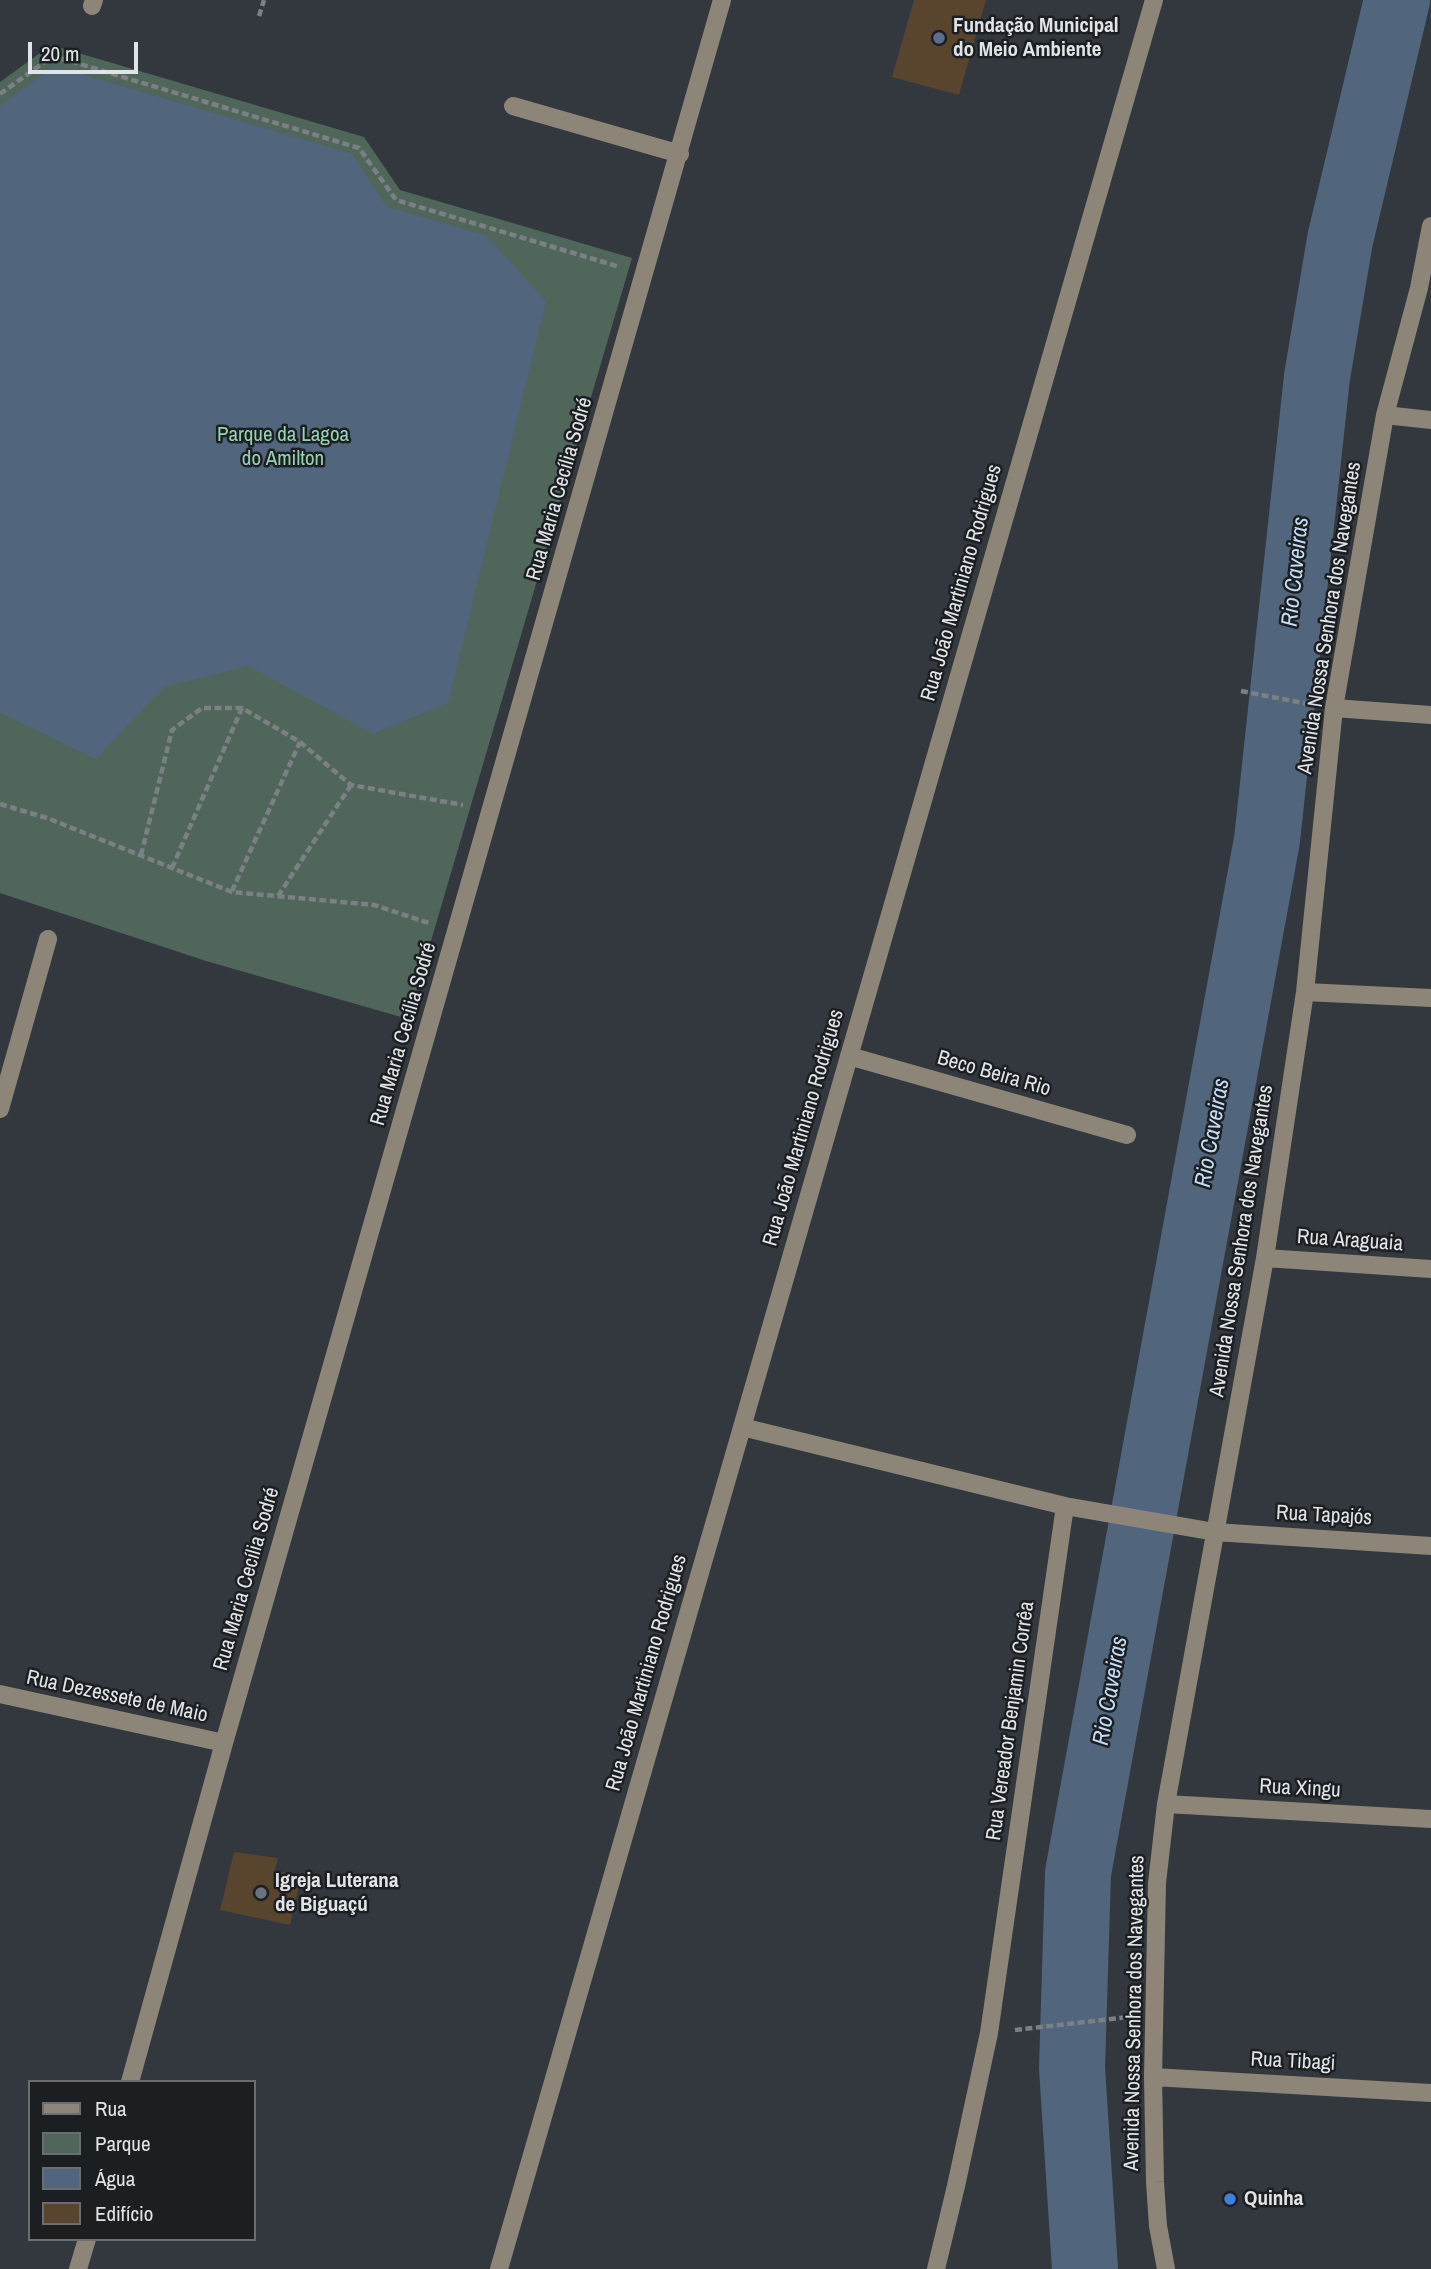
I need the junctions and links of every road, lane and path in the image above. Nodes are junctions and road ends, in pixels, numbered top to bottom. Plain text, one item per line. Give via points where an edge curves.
1 (264, 0) edge
2 (722, 0) edge
3 (1154, 0) edge
4 (259, 16) dead end
5 (0, 94) edge
6 (513, 106) dead end
7 (680, 154) junction
8 (1431, 226) edge
9 (645, 275) junction
10 (1385, 415) junction
11 (1431, 420) edge
12 (1241, 691) dead end
13 (1312, 705) dead end
14 (242, 708) junction
15 (1334, 708) junction
16 (1431, 715) edge
17 (300, 742) junction
18 (351, 785) junction
19 (0, 804) edge
20 (492, 810) junction
21 (141, 855) junction
22 (172, 868) junction
23 (232, 892) junction
24 (278, 896) junction
25 (457, 932) junction
26 (48, 939) dead end
27 (1305, 992) junction
28 (1431, 998) edge
29 (849, 1056) junction
30 (0, 1109) edge
31 (1127, 1135) dead end
32 (1265, 1258) junction
33 (1431, 1269) edge
34 (741, 1427) junction
35 (1065, 1506) junction
36 (1215, 1532) junction
37 (1431, 1546) edge
38 (0, 1694) edge
39 (224, 1743) junction
40 (1166, 1804) junction
41 (1431, 1819) edge
42 (1122, 2018) dead end
43 (1023, 2029) dead end
44 (1153, 2077) junction
45 (131, 2080) edge
46 (1431, 2092) edge
47 (86, 2241) edge
48 (78, 2269) edge
49 (499, 2269) edge
50 (936, 2269) edge
51 (1166, 2269) edge

1 - 4 path
2 - 7 street, Rua Maria Cecília Sodré
3 - 29 street, Rua João Martiniano Rodrigues
5 - 9 path via 53,56 359,148 396,200
6 - 7 street
7 - 9 street, Rua Maria Cecília Sodré
8 - 10 street, Avenida Nossa Senhora dos Navegantes
9 - 20 street, Rua Maria Cecília Sodré
10 - 11 street
10 - 15 street, Avenida Nossa Senhora dos Navegantes
12 - 13 path
14 - 17 path
14 - 21 path via 202,708 172,730
14 - 22 path
15 - 16 street
15 - 27 street, Avenida Nossa Senhora dos Navegantes
17 - 18 path
17 - 23 path
18 - 20 path
18 - 24 path
19 - 21 path
20 - 25 street, Rua Maria Cecília Sodré
21 - 22 path
22 - 23 path
23 - 24 path
24 - 25 path via 374,905
25 - 39 street, Rua Maria Cecília Sodré
26 - 30 street
27 - 28 street
27 - 32 street, Avenida Nossa Senhora dos Navegantes
29 - 31 street, Beco Beira Rio
29 - 34 street, Rua João Martiniano Rodrigues
32 - 33 street, Rua Araguaia
32 - 36 street, Avenida Nossa Senhora dos Navegantes
34 - 35 street
34 - 49 street, Rua João Martiniano Rodrigues
35 - 36 street, Rua Tapajós
35 - 50 street, Rua Vereador Benjamin Corrêa via 989,2033
36 - 37 street, Rua Tapajós
36 - 40 street, Avenida Nossa Senhora dos Navegantes
38 - 39 street, Rua Dezessete de Maio
39 - 45 street, Rua Maria Cecília Sodré
40 - 41 street, Rua Xingu
40 - 44 street, Avenida Nossa Senhora dos Navegantes via 1157,1883
42 - 43 path
44 - 46 street, Rua Tibagi
44 - 51 street, Avenida Nossa Senhora dos Navegantes via 1155,2182
47 - 48 street

